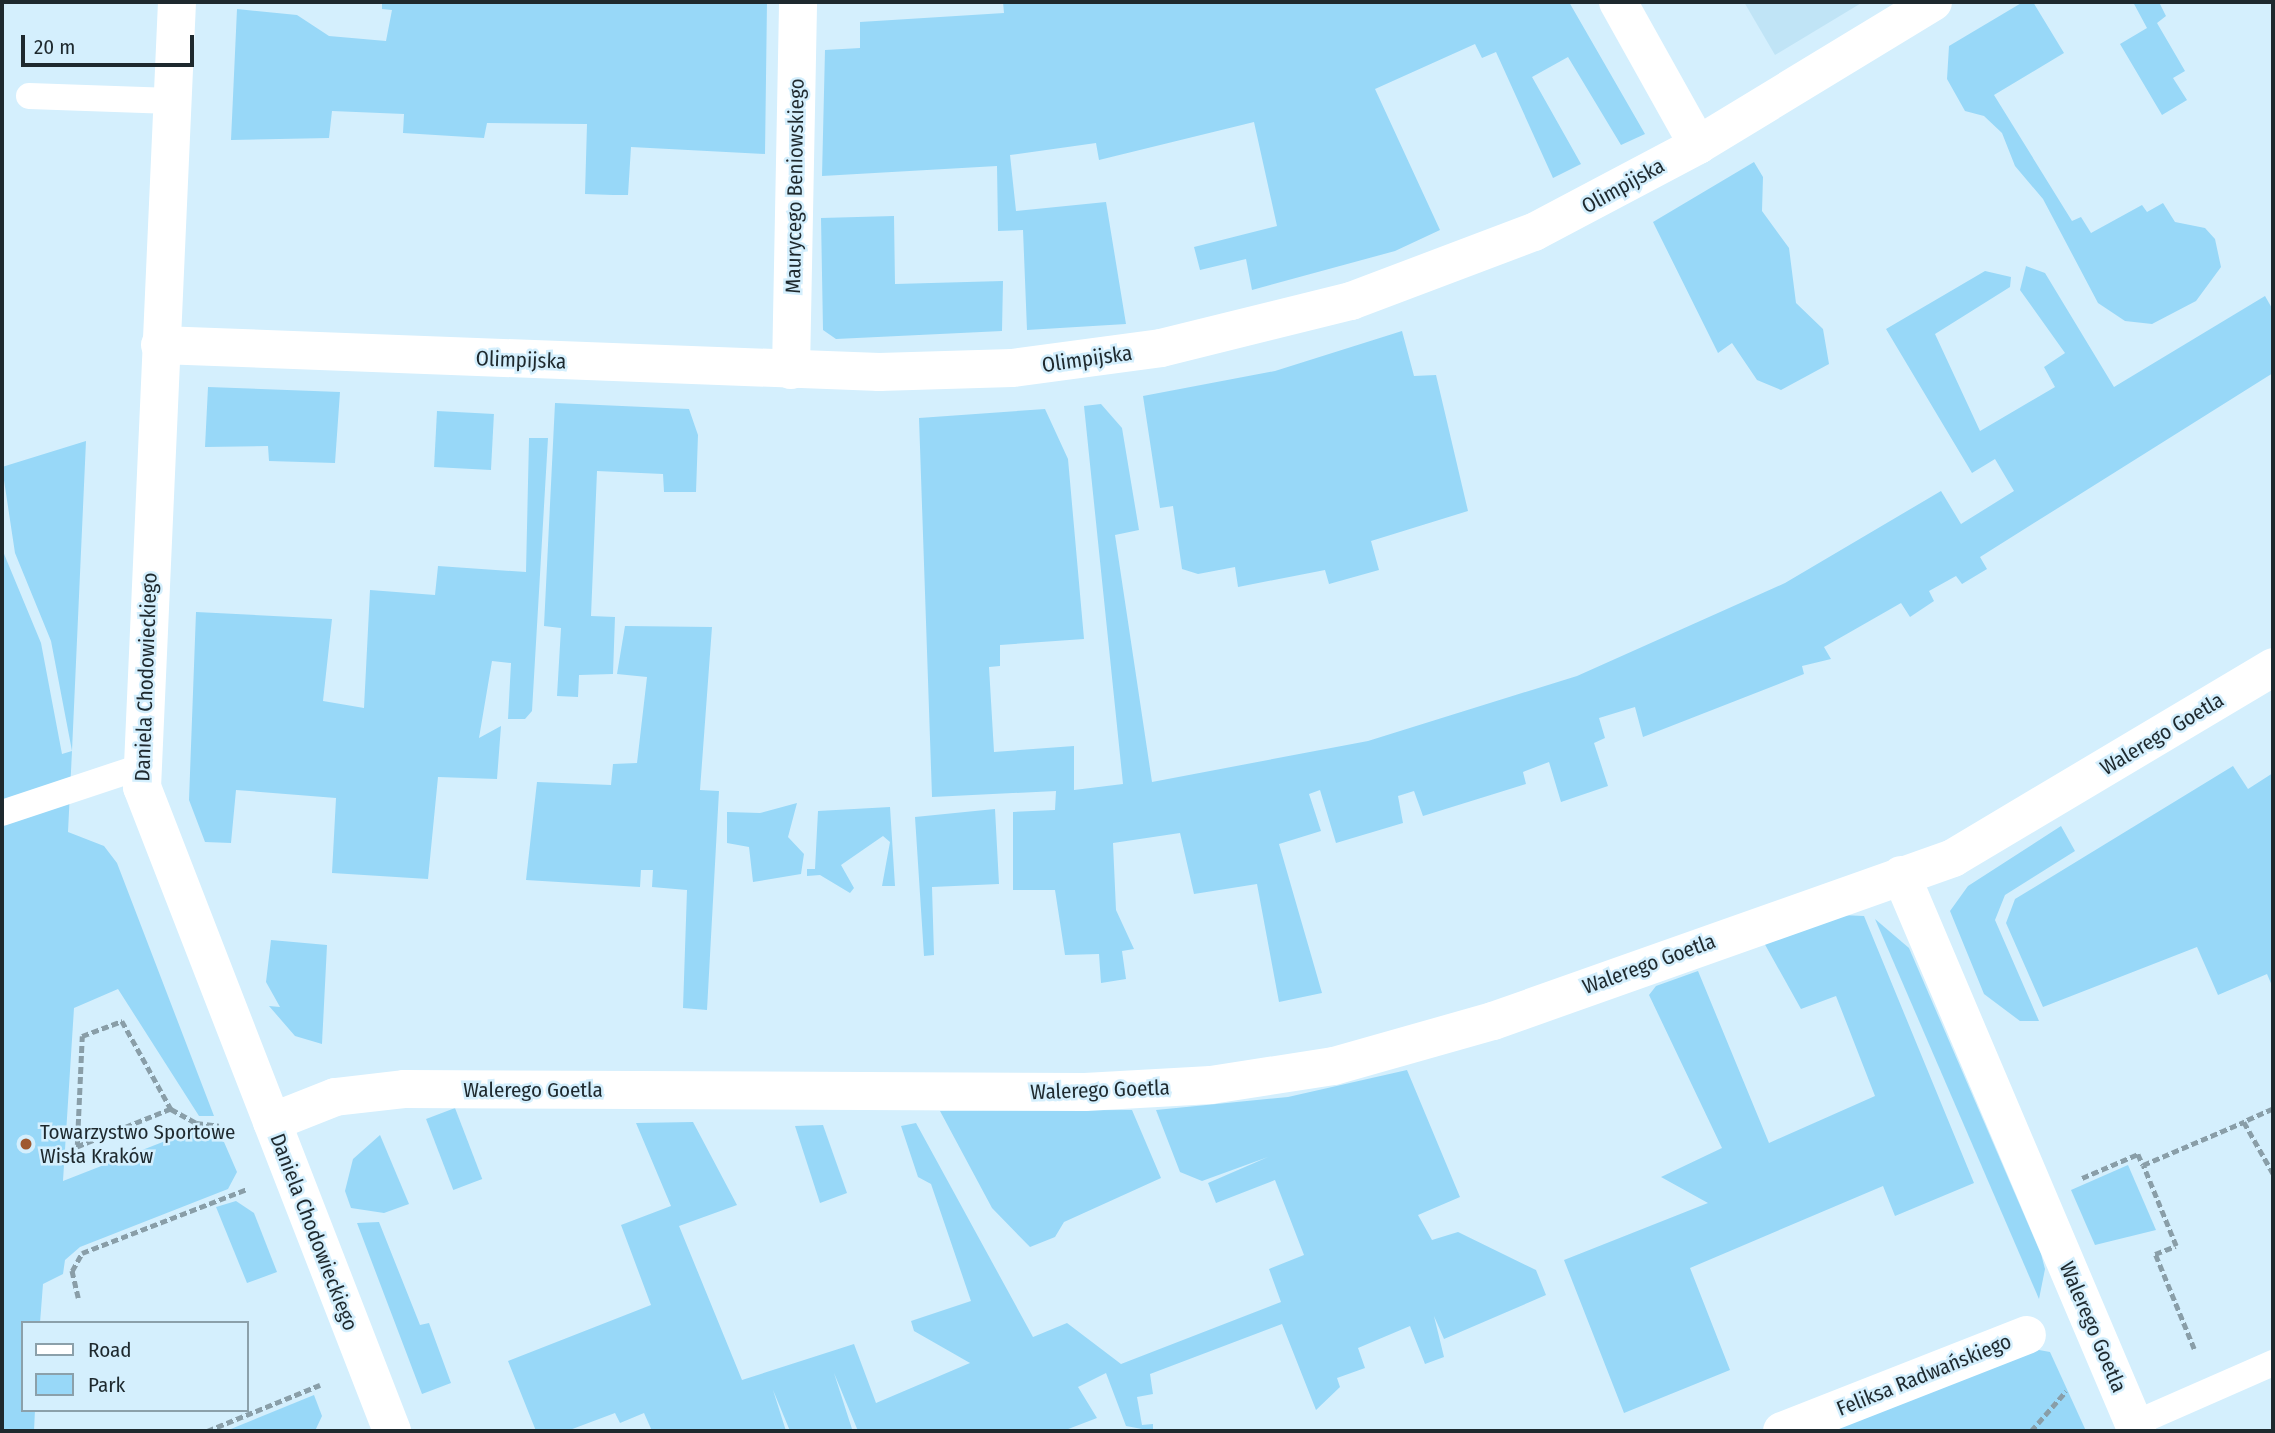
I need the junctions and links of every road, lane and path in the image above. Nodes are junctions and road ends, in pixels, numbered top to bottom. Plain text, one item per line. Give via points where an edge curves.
1 (177, 2) edge
2 (797, 2) edge
3 (1618, 2) edge
4 (1933, 2) edge
5 (29, 96) dead end
6 (172, 101) junction
7 (1698, 145) junction
8 (160, 345) junction
9 (791, 370) junction
10 (2273, 667) edge
11 (140, 768) junction
12 (2, 813) edge
13 (1900, 875) junction
14 (171, 1109) junction
15 (2273, 1109) edge
16 (272, 1122) junction
17 (2244, 1122) junction
18 (231, 1127) dead end
19 (2143, 1165) junction
20 (2273, 1173) edge
21 (2071, 1182) dead end
22 (254, 1186) dead end
23 (78, 1298) dead end
24 (2028, 1335) dead end
25 (2273, 1363) edge
26 (330, 1381) dead end
27 (2071, 1385) dead end
28 (2211, 1390) junction
29 (2136, 1428) edge
30 (207, 1431) edge
31 (392, 1431) edge
32 (1783, 1431) edge
33 (2031, 1431) edge

1 - 6 street, Daniela Chodowieckiego
2 - 9 street, Maurycego Beniowskiego
3 - 7 street
4 - 7 street, Olimpijska
5 - 6 lane
6 - 8 street, Daniela Chodowieckiego
7 - 9 street, Olimpijska via 1586,208 1487,252 1273,324 1067,363 953,372
8 - 9 street, Olimpijska
8 - 11 street, Daniela Chodowieckiego
10 - 13 street, Walerego Goetla via 1971,849
11 - 12 lane
11 - 16 street, Daniela Chodowieckiego via 152,824
13 - 16 street, Walerego Goetla via 1493,1021 1277,1076 1085,1092 404,1090 335,1097
13 - 29 street, Walerego Goetla
14 - 14 path via 122,1021 82,1036 77,1147
14 - 18 path via 196,1123
15 - 17 path
16 - 31 street, Daniela Chodowieckiego
17 - 19 path
17 - 20 path
19 - 21 path via 2138,1154
19 - 28 path via 2176,1246 2155,1254
22 - 23 path via 82,1253 72,1271
24 - 32 street, Feliksa Radwańskiego
25 - 28 lane
26 - 30 path
27 - 33 path
28 - 29 lane

